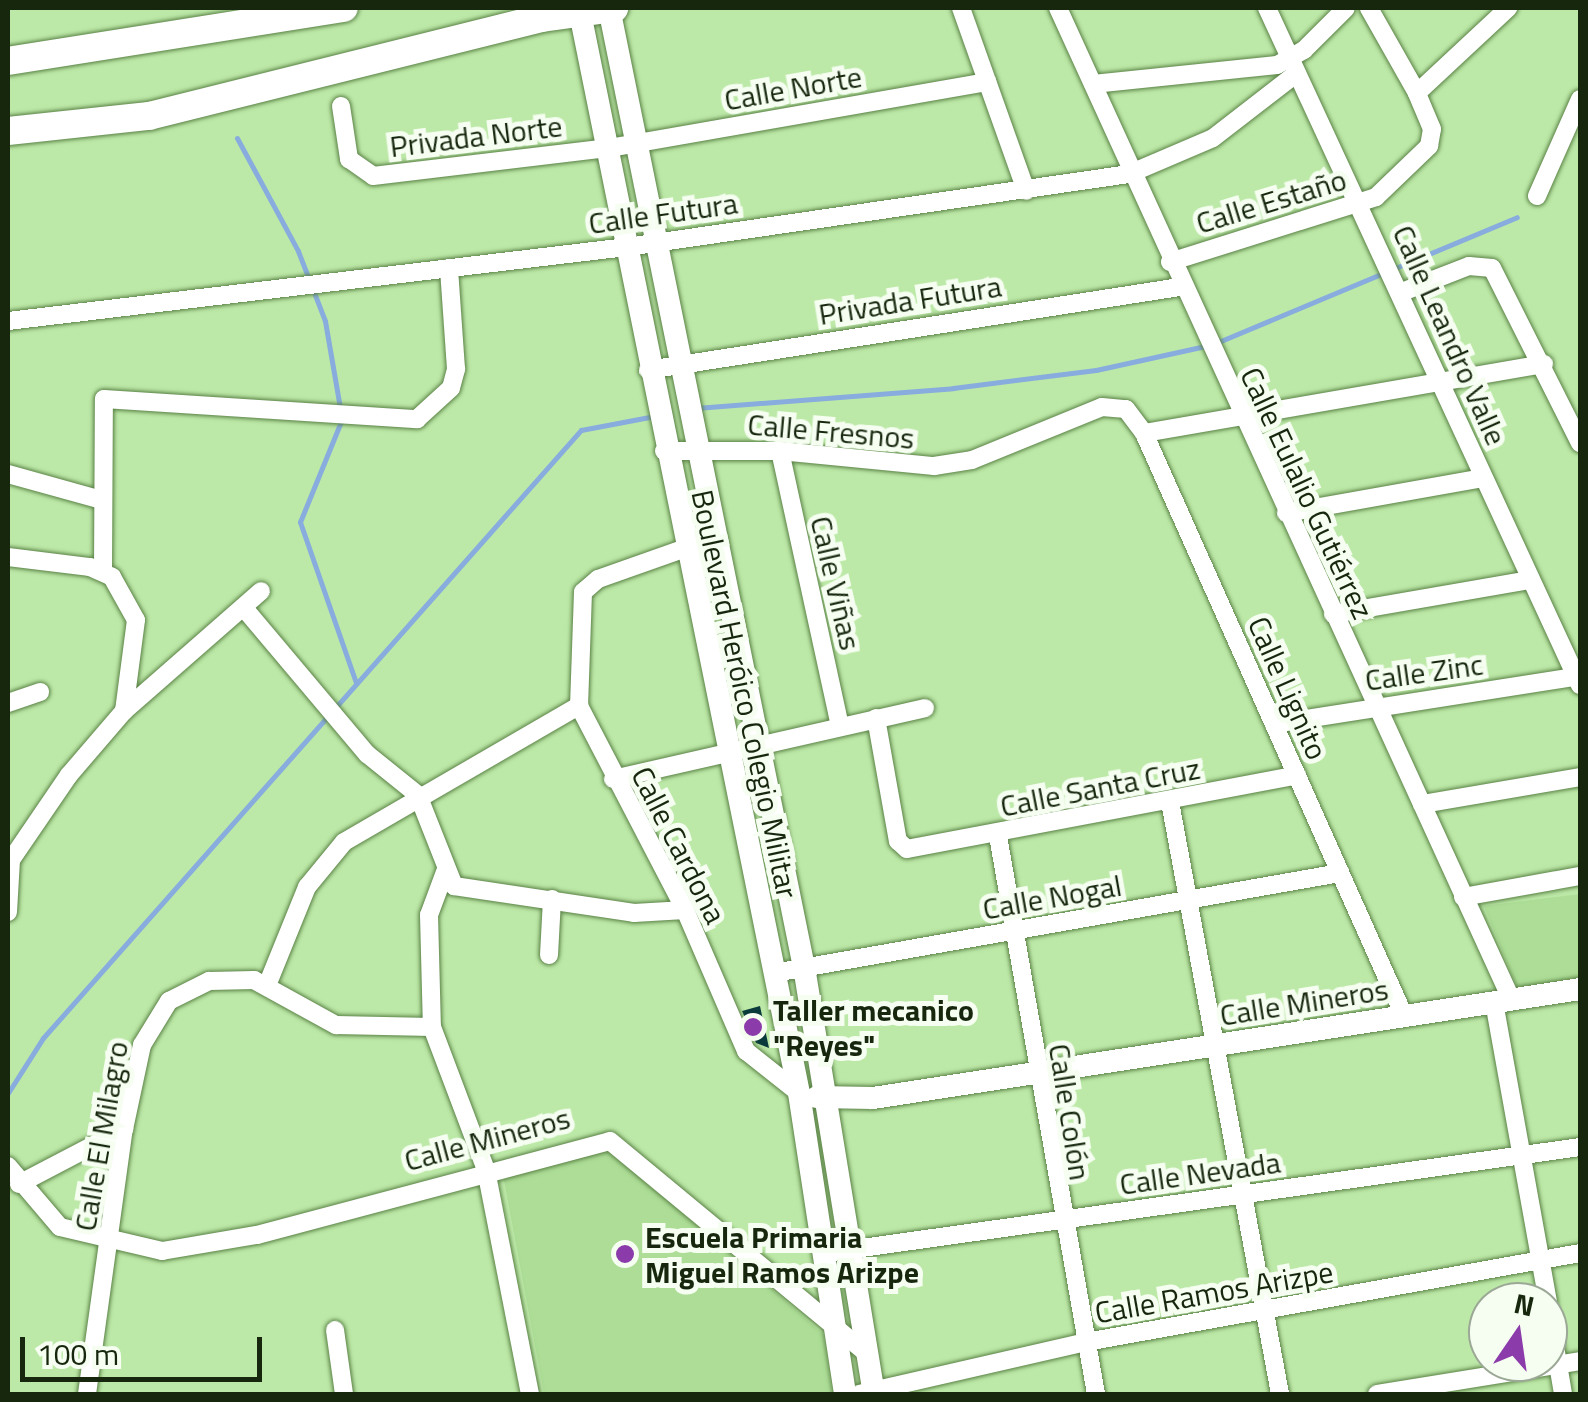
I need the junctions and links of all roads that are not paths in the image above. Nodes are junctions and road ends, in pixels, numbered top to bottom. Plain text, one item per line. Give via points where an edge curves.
1 (344, 8) edge
2 (611, 8) edge
3 (961, 8) edge
4 (1058, 8) edge
5 (1267, 8) edge
6 (1346, 8) edge
7 (1368, 8) edge
8 (1508, 8) edge
9 (579, 10) edge
10 (8, 62) edge
11 (1294, 67) junction
12 (987, 82) junction
13 (1093, 84) junction
14 (1417, 93) junction
15 (1580, 99) edge
16 (342, 106) dead end
17 (8, 130) edge
18 (639, 143) junction
19 (609, 148) junction
20 (1129, 174) junction
21 (1026, 191) junction
22 (1537, 196) dead end
23 (1361, 202) junction
24 (659, 242) junction
25 (627, 247) junction
26 (1170, 262) junction
27 (449, 268) junction
28 (1180, 287) junction
29 (1402, 292) junction
30 (8, 320) edge
31 (681, 364) junction
32 (1544, 364) junction
33 (648, 370) junction
34 (1438, 384) junction
35 (1240, 415) junction
36 (1144, 433) junction
37 (1580, 443) edge
38 (696, 450) junction
39 (664, 451) junction
40 (780, 451) junction
41 (8, 474) edge
42 (1482, 478) junction
43 (98, 500) junction
44 (1286, 513) junction
45 (683, 549) junction
46 (8, 557) edge
47 (102, 571) junction
48 (1530, 580) junction
49 (261, 591) dead end
50 (244, 608) junction
51 (1333, 614) junction
52 (1579, 679) edge
53 (40, 692) dead end
54 (8, 703) edge
55 (579, 706) junction
56 (1376, 707) junction
57 (925, 708) dead end
58 (124, 711) junction
59 (876, 718) junction
60 (1274, 724) junction
61 (840, 726) junction
62 (756, 745) junction
63 (725, 751) junction
64 (1297, 775) junction
65 (1580, 777) edge
66 (613, 778) junction
67 (418, 795) junction
68 (1170, 802) junction
69 (1422, 804) junction
70 (998, 836) junction
71 (10, 853) edge
72 (446, 872) junction
73 (1340, 872) junction
74 (1580, 876) edge
75 (552, 898) junction
76 (1463, 898) junction
77 (1189, 900) junction
78 (685, 910) junction
79 (8, 912) edge
80 (1014, 932) junction
81 (549, 954) dead end
82 (804, 967) junction
83 (774, 973) junction
84 (268, 984) junction
85 (1580, 989) edge
86 (1502, 1000) junction
87 (1404, 1016) junction
88 (432, 1027) junction
89 (1215, 1047) junction
90 (1035, 1074) junction
91 (799, 1094) junction
92 (827, 1099) junction
93 (124, 1130) junction
94 (1580, 1147) edge
95 (1522, 1154) junction
96 (8, 1166) edge
97 (486, 1170) junction
98 (19, 1184) junction
99 (1242, 1196) junction
100 (1060, 1219) junction
101 (110, 1244) junction
102 (853, 1250) junction
103 (826, 1254) junction
104 (1580, 1254) edge
105 (1541, 1261) junction
106 (1544, 1282) edge
107 (1264, 1313) junction
108 (335, 1330) dead end
109 (836, 1335) junction
110 (1086, 1342) junction
111 (869, 1356) junction
112 (1468, 1379) edge
113 (869, 1393) edge
114 (87, 1394) edge
115 (344, 1394) edge
116 (530, 1394) edge
117 (845, 1394) edge
118 (1096, 1394) edge
119 (1280, 1394) edge
120 (1377, 1394) edge

1 - 10 main road
2 - 9 main road
2 - 18 street, Boulevard Heróico Colegio Militar
3 - 12 street
4 - 13 street, Calle Eulalio Gutiérrez
5 - 11 street, Calle Leandro Valle
6 - 11 street, Calle Futura
7 - 14 street
8 - 14 street
9 - 17 main road via 148,116
9 - 19 street, Boulevard Heróico Colegio Militar
11 - 13 street
11 - 20 street, Calle Futura via 1213,138
11 - 23 street, Calle Leandro Valle
12 - 18 street, Calle Norte
12 - 21 street
13 - 20 street, Calle Eulalio Gutiérrez
14 - 23 street, Calle Estaño via 1432,129 1429,146
15 - 22 street via 1550,151
16 - 19 street, Privada Norte via 349,159 373,176
18 - 19 street, Calle Norte
18 - 24 street, Boulevard Heróico Colegio Militar
19 - 25 street, Boulevard Heróico Colegio Militar
20 - 21 street, Calle Futura
20 - 26 street, Calle Eulalio Gutiérrez
21 - 24 street, Calle Futura
23 - 26 street, Calle Estaño
23 - 29 street, Calle Leandro Valle
24 - 25 street, Calle Futura
24 - 31 street, Boulevard Heróico Colegio Militar
25 - 27 street, Calle Futura
25 - 33 street, Boulevard Heróico Colegio Militar
26 - 28 street, Calle Eulalio Gutiérrez
27 - 30 street, Calle Futura
27 - 43 street via 456,369 451,388 417,418 108,396 102,406
28 - 31 street, Privada Futura
28 - 35 street, Calle Eulalio Gutiérrez
29 - 32 street via 1482,266 1504,282
29 - 34 street, Calle Leandro Valle
31 - 33 street, Privada Futura
31 - 38 street, Boulevard Heróico Colegio Militar
32 - 34 street
32 - 37 street
33 - 39 street, Boulevard Heróico Colegio Militar
34 - 35 street
34 - 42 street, Calle Leandro Valle
35 - 36 street
35 - 44 street, Calle Eulalio Gutiérrez
36 - 40 street, Calle Fresnos via 1126,409 1102,406 972,460 934,466
36 - 60 street, Calle Lignito
38 - 39 street, Calle Fresnos
38 - 40 street, Calle Fresnos
38 - 62 street, Boulevard Heróico Colegio Militar
39 - 45 street, Boulevard Heróico Colegio Militar
40 - 61 street, Calle Viñas
41 - 43 street
42 - 44 street
42 - 48 street, Calle Leandro Valle
43 - 47 street
44 - 51 street, Calle Eulalio Gutiérrez
45 - 55 street, Calle Cardona via 598,579 583,592
45 - 63 street, Boulevard Heróico Colegio Militar
46 - 47 street
47 - 58 street via 136,620
48 - 51 street
48 - 52 street, Calle Leandro Valle
49 - 50 street
50 - 58 street
50 - 67 street via 367,754
51 - 56 street, Calle Eulalio Gutiérrez
52 - 56 street, Calle Zinc
53 - 54 street
55 - 66 street, Calle Cardona
55 - 67 street
56 - 60 street, Calle Zinc
56 - 69 street, Calle Eulalio Gutiérrez
57 - 59 street
58 - 71 street
59 - 61 street
59 - 70 street, Calle Santa Cruz via 898,841 914,850
60 - 64 street, Calle Lignito
61 - 62 street
62 - 63 street
62 - 82 street, Boulevard Heróico Colegio Militar
63 - 66 street
63 - 83 street, Boulevard Heróico Colegio Militar
64 - 68 street, Calle Santa Cruz
64 - 73 street, Calle Lignito
65 - 69 street
66 - 78 street, Calle Cardona
67 - 72 street
67 - 84 street via 322,862
68 - 70 street, Calle Santa Cruz
68 - 77 street
69 - 76 street, Calle Eulalio Gutiérrez
70 - 80 street, Calle Colón
71 - 79 street
72 - 75 street via 454,886
72 - 88 street via 429,915
73 - 77 street, Calle Nogal
73 - 87 street, Calle Lignito
74 - 76 street
75 - 78 street via 653,914
75 - 81 street
76 - 86 street, Calle Eulalio Gutiérrez
77 - 80 street, Calle Nogal
77 - 89 street
78 - 91 street, Calle Cardona via 746,1051
80 - 82 street, Calle Nogal
80 - 90 street, Calle Colón
82 - 83 street, Calle Nogal
82 - 92 street, Boulevard Heróico Colegio Militar
83 - 91 street, Boulevard Heróico Colegio Militar
84 - 88 street via 319,1020
84 - 93 street, Calle El Milagro via 210,982 169,1001 142,1045
85 - 86 street, Calle Mineros
86 - 87 street, Calle Mineros
86 - 95 street, Calle Eulalio Gutiérrez
87 - 89 street, Calle Mineros
88 - 97 street
89 - 90 street, Calle Mineros
89 - 99 street
90 - 92 street, Calle Mineros
90 - 100 street, Calle Colón
91 - 92 street, Calle Mineros
91 - 103 street, Boulevard Heróico Colegio Militar
92 - 102 street, Boulevard Heróico Colegio Militar
93 - 98 street
93 - 101 street, Calle El Milagro
94 - 95 street, Calle Nevada
95 - 99 street, Calle Nevada
95 - 105 street, Calle Eulalio Gutiérrez
96 - 98 street, Calle Mineros
97 - 101 street, Calle Mineros via 202,1247
97 - 109 street, Calle Mineros via 610,1141
97 - 116 street
98 - 101 street, Calle Mineros via 60,1227
99 - 100 street, Calle Nevada
99 - 107 street
100 - 102 street, Calle Nevada
100 - 110 street, Calle Colón
101 - 114 street, Calle El Milagro
102 - 103 street, Calle Nevada
102 - 111 street, Boulevard Heróico Colegio Militar
103 - 109 street, Boulevard Heróico Colegio Militar
104 - 105 street, Calle Ramos Arizpe
105 - 106 street, Calle Eulalio Gutiérrez
105 - 107 street, Calle Ramos Arizpe
107 - 110 street, Calle Ramos Arizpe
107 - 119 street
108 - 115 street
109 - 111 street, Calle Mineros
109 - 117 street, Boulevard Heróico Colegio Militar
110 - 113 street, Calle Ramos Arizpe
110 - 118 street, Calle Colón
111 - 113 street, Boulevard Heróico Colegio Militar
112 - 120 street

